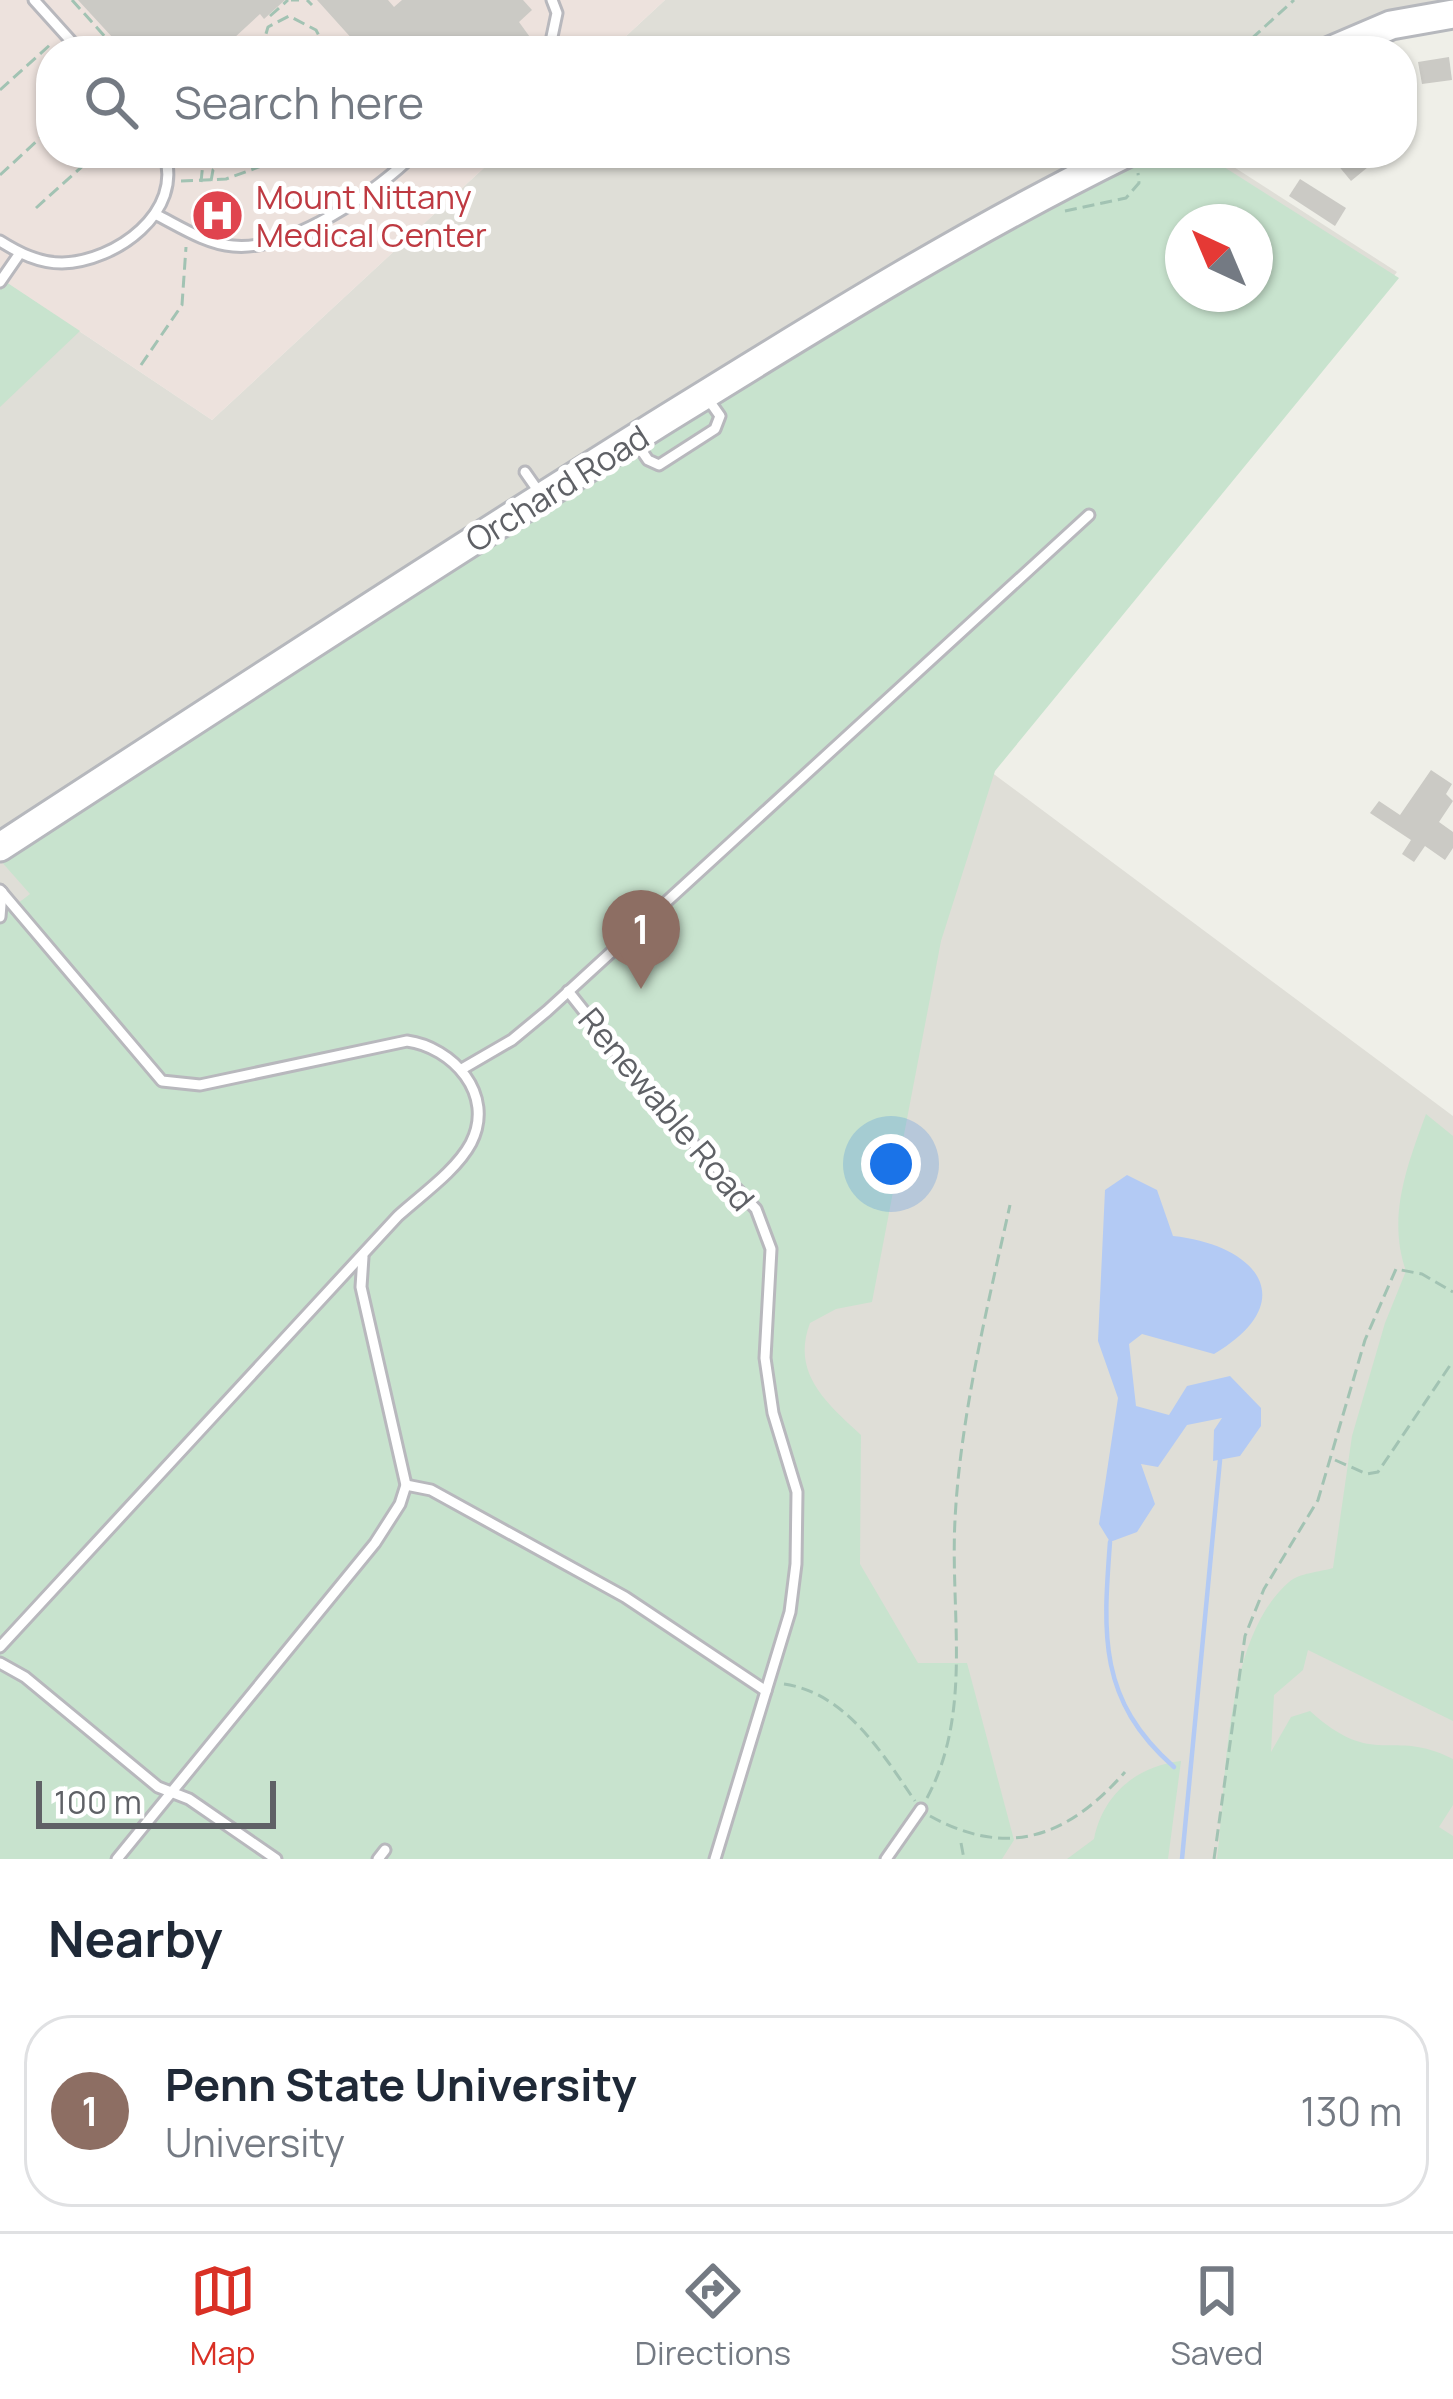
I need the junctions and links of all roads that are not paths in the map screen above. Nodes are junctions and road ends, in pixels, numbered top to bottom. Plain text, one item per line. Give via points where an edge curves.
1 (34, 0) edge
2 (552, 0) edge
3 (1453, 14) edge
4 (66, 36) edge
5 (552, 36) edge
6 (1367, 36) edge
7 (165, 168) edge
8 (397, 168) edge
9 (1096, 168) edge
10 (154, 214) junction
11 (0, 241) edge
12 (20, 253) junction
13 (0, 282) edge
14 (525, 472) dead end
15 (542, 497) junction
16 (1089, 515) dead end
17 (0, 847) edge
18 (1, 892) edge
19 (0, 917) edge
20 (568, 992) junction
21 (462, 1069) junction
22 (365, 1252) junction
23 (406, 1485) junction
24 (0, 1648) edge
25 (0, 1663) edge
26 (768, 1686) junction
27 (173, 1793) junction
28 (921, 1809) road end
29 (117, 1859) edge
30 (276, 1859) edge
31 (716, 1859) edge
32 (886, 1859) edge

1 - 4 lane
2 - 5 lane
3 - 6 street
7 - 10 lane via 167,188
8 - 10 lane via 350,206 249,246 216,242
9 - 15 street, Orchard Road via 1018,205
10 - 12 lane via 96,257 50,262
11 - 12 lane
12 - 13 lane
14 - 15 lane
15 - 17 street, Orchard Road
16 - 20 lane
18 - 19 lane
18 - 21 lane via 163,1082 200,1085 388,1041 437,1047
20 - 21 lane
20 - 26 lane, Renewable Road via 765,1228 772,1267 768,1389 797,1492 790,1612
21 - 22 lane via 476,1112 469,1147
22 - 23 lane via 361,1287
22 - 24 lane
23 - 26 lane via 431,1490 625,1597
23 - 27 lane via 375,1543
25 - 27 lane
26 - 31 lane, Renewable Road
27 - 29 lane
27 - 30 lane
28 - 32 lane

